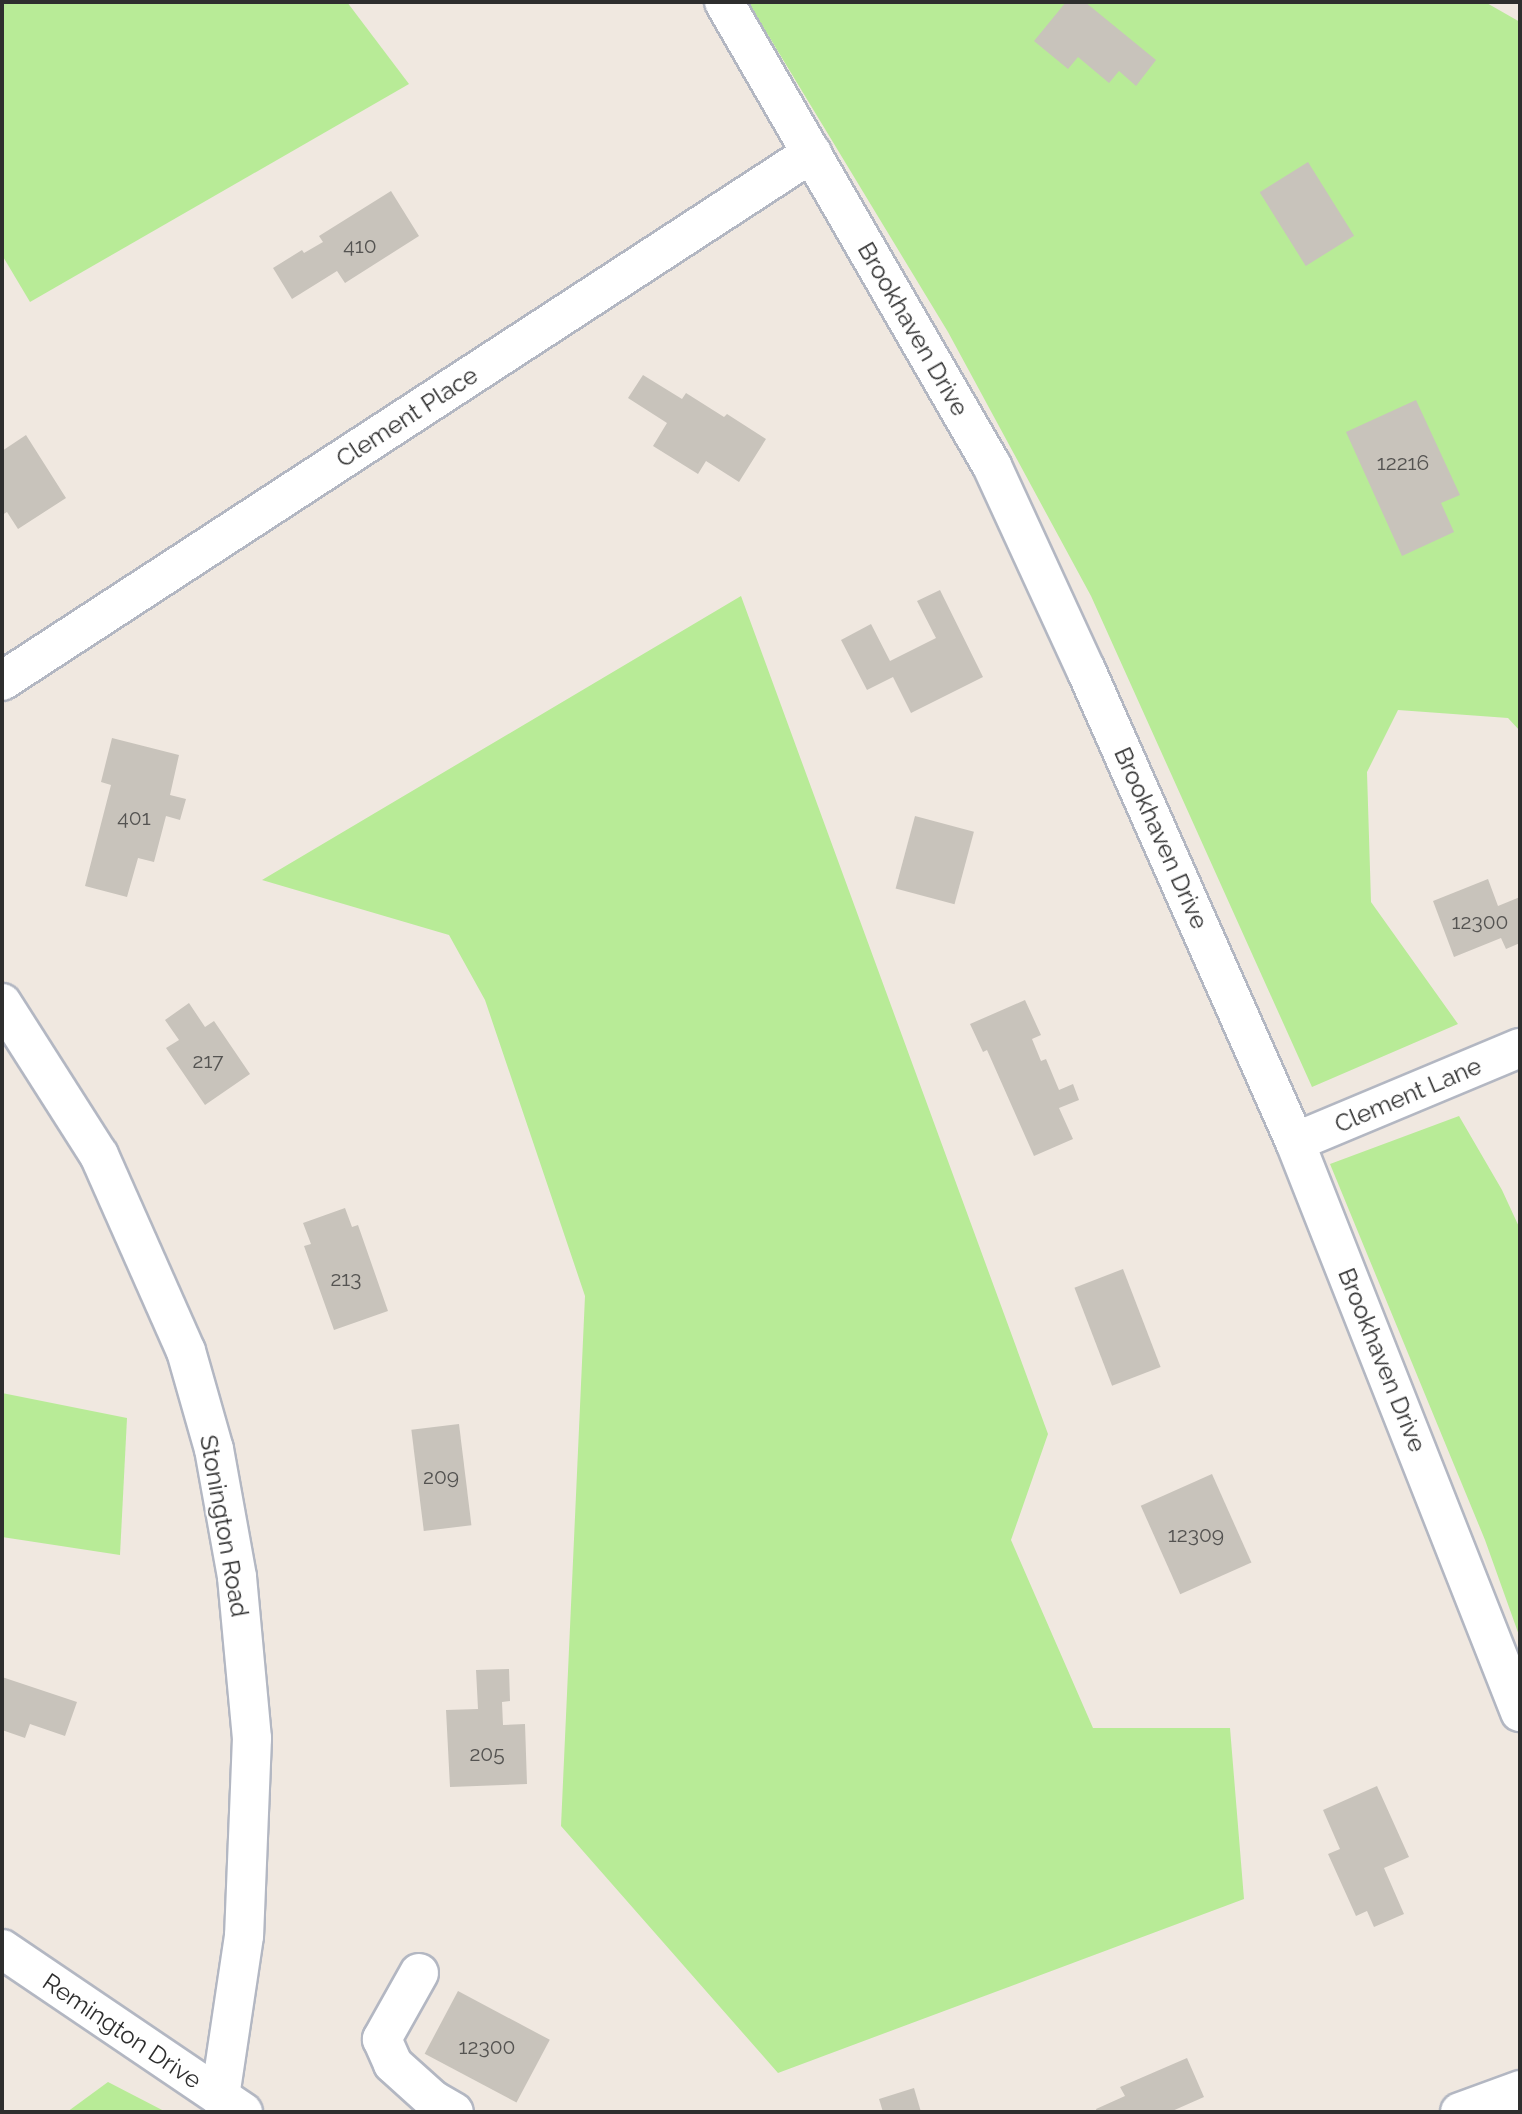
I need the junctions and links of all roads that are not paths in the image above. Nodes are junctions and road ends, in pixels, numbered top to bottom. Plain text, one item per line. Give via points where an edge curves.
1 (724, 2) edge
2 (812, 153) junction
3 (2, 681) edge
4 (2, 1003) edge
5 (1520, 1048) edge
6 (1295, 1142) junction
7 (1520, 1712) edge
8 (2, 1949) edge
9 (419, 1973) dead end
10 (1520, 2090) edge
11 (232, 2105) edge
12 (454, 2112) edge
13 (1460, 2112) edge

1 - 2 street, Brookhaven Drive
2 - 3 street, Clement Place
2 - 6 street, Brookhaven Drive via 992,466
4 - 11 street, Stonington Road via 99,1155 186,1351 214,1449 237,1577 252,1738
5 - 6 street, Clement Lane
6 - 7 street, Brookhaven Drive
8 - 11 street, Remington Drive
9 - 12 street via 382,2039 393,2064 433,2101
10 - 13 street

